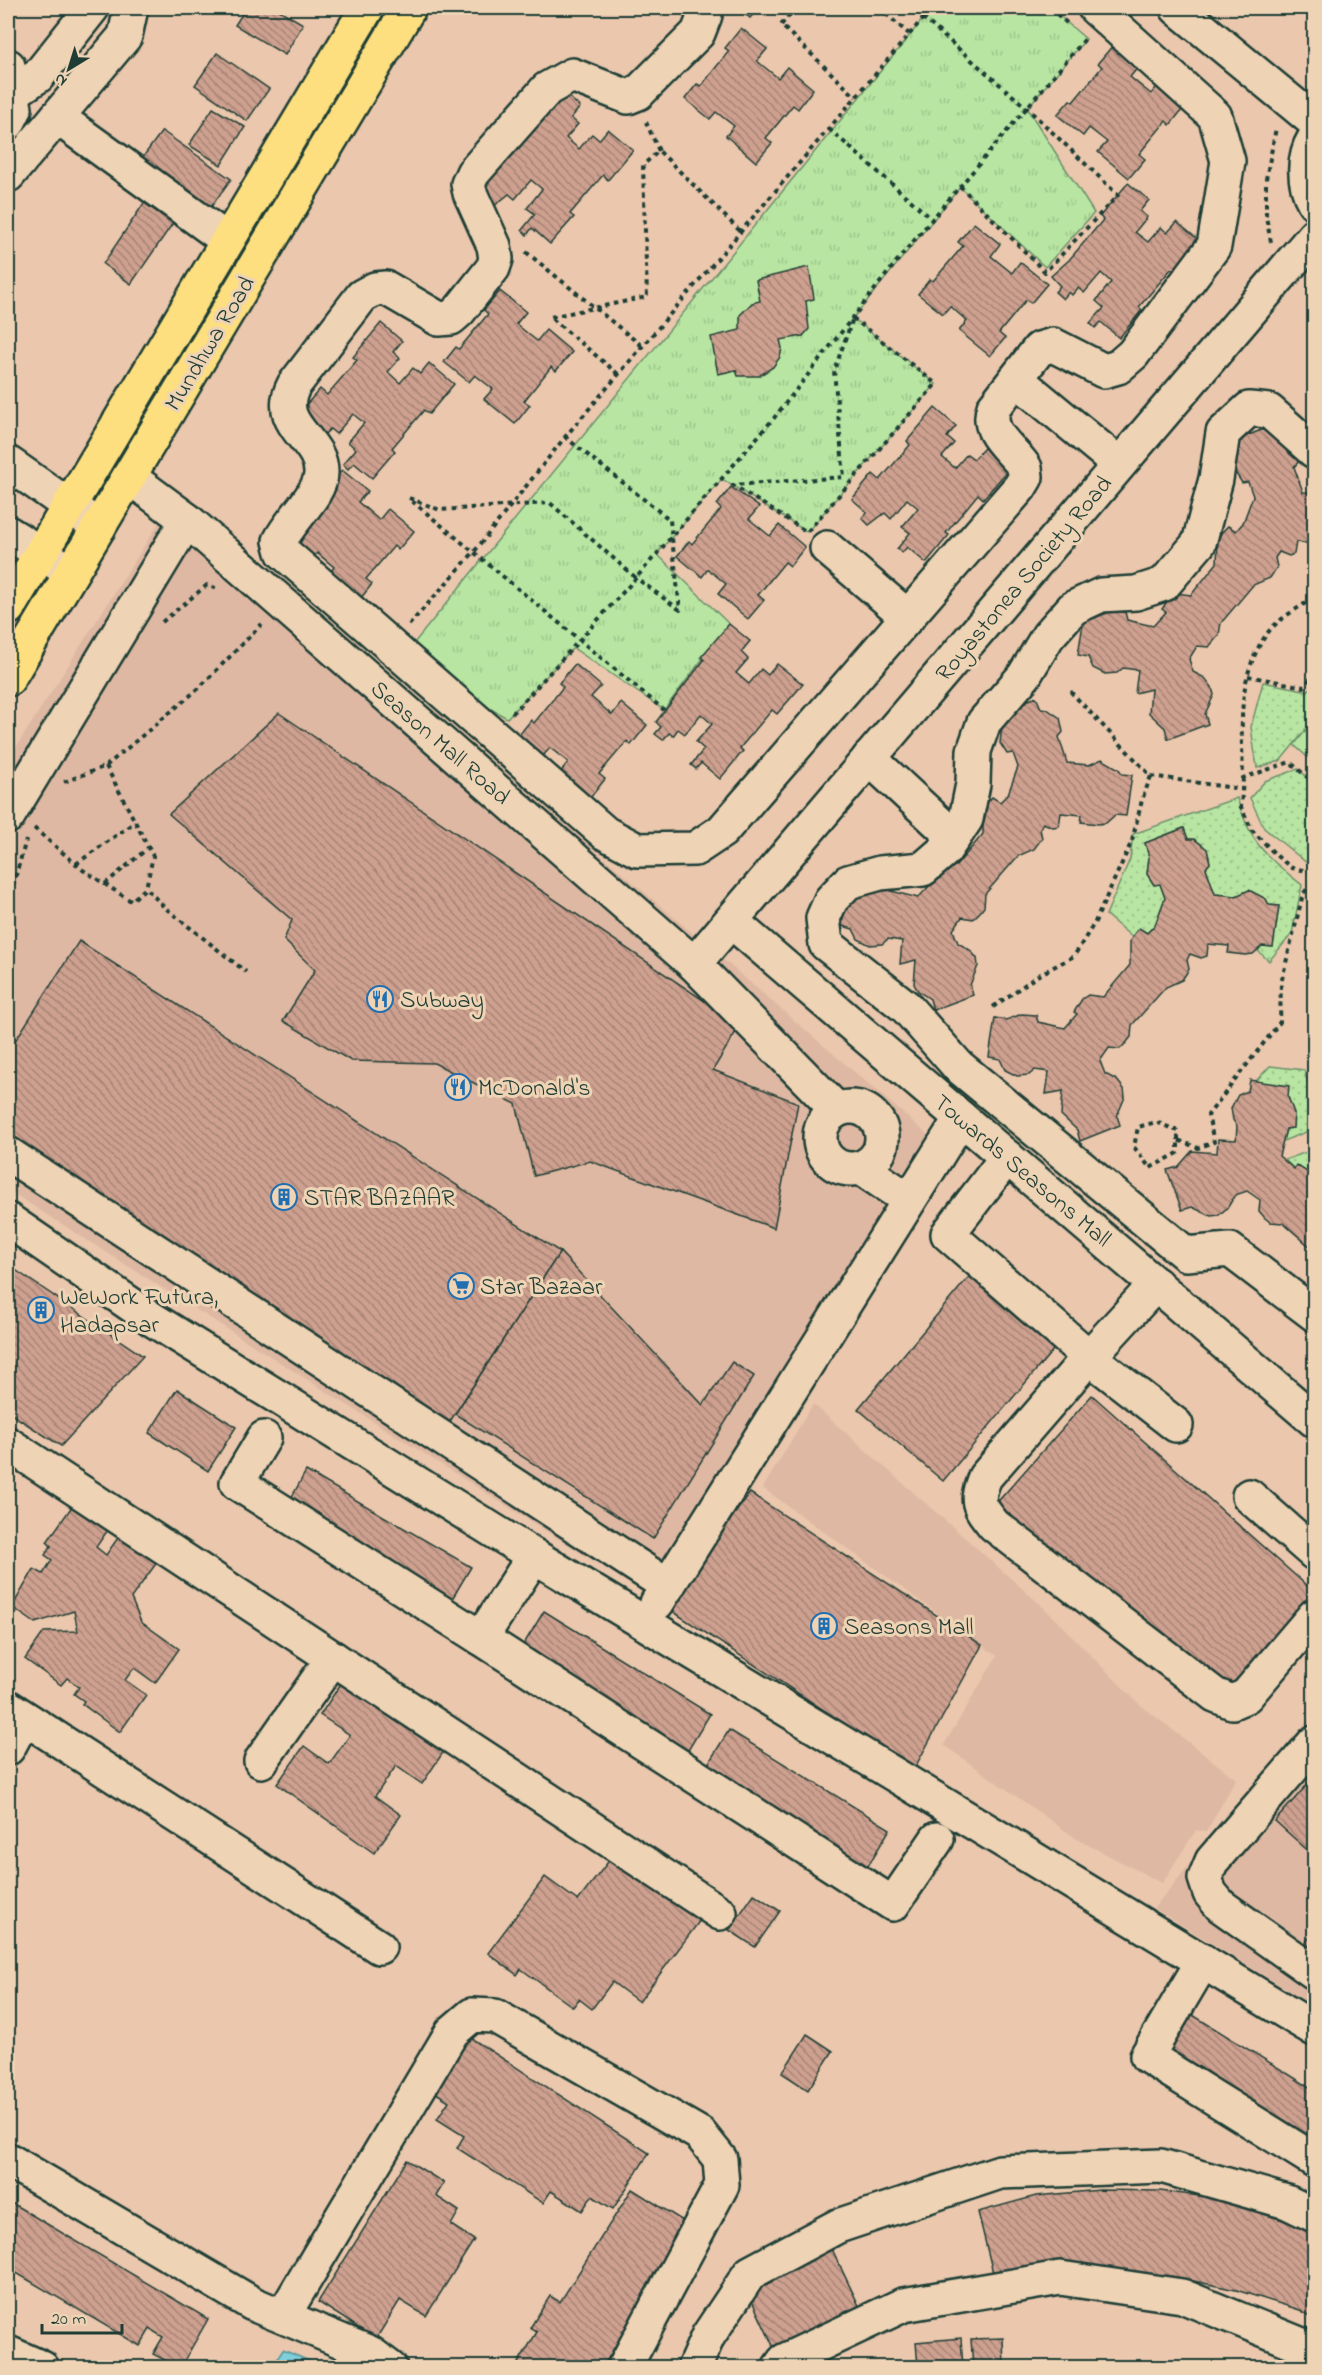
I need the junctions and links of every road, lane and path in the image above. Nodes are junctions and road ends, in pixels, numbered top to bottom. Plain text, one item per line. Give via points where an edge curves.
1 (92, 8) edge
2 (131, 8) edge
3 (367, 8) edge
4 (409, 8) edge
5 (700, 8) edge
6 (796, 8) edge
7 (879, 8) edge
8 (932, 8) edge
9 (1050, 8) edge
10 (1095, 8) edge
11 (1177, 8) edge
12 (923, 18) junction
13 (909, 33) junction
14 (10, 94) edge
15 (856, 97) junction
16 (1027, 108) junction
17 (57, 117) junction
18 (1314, 121) edge
19 (829, 129) junction
20 (1314, 139) edge
21 (8, 174) edge
22 (960, 186) junction
23 (1314, 201) edge
24 (932, 219) junction
25 (741, 232) junction
26 (1314, 236) edge
27 (227, 240) junction
28 (525, 251) dead end
29 (594, 308) junction
30 (853, 318) junction
31 (642, 346) junction
32 (618, 374) junction
33 (1016, 379) junction
34 (565, 437) junction
35 (1314, 451) edge
36 (8, 463) edge
37 (1119, 464) junction
38 (129, 477) junction
39 (512, 505) junction
40 (67, 507) junction
41 (187, 520) junction
42 (99, 527) junction
43 (8, 534) edge
44 (671, 537) junction
45 (826, 548) dead end
46 (40, 552) junction
47 (474, 552) junction
48 (71, 572) junction
49 (636, 578) junction
50 (229, 592) dead end
51 (1314, 598) edge
52 (8, 608) edge
53 (908, 617) junction
54 (266, 620) dead end
55 (160, 623) dead end
56 (406, 628) dead end
57 (579, 640) junction
58 (1314, 674) edge
59 (1248, 676) junction
60 (8, 679) edge
61 (1069, 690) dead end
62 (664, 710) dead end
63 (507, 718) dead end
64 (869, 758) junction
65 (106, 766) junction
66 (1152, 776) junction
67 (1243, 778) junction
68 (62, 782) dead end
69 (1314, 783) edge
70 (1241, 789) junction
71 (135, 822) junction
72 (23, 824) edge
73 (954, 837) junction
74 (148, 848) junction
75 (76, 864) junction
76 (1314, 871) edge
77 (105, 884) junction
78 (1311, 884) junction
79 (146, 888) junction
80 (1314, 892) edge
81 (8, 903) edge
82 (731, 921) junction
83 (694, 964) junction
84 (246, 972) dead end
85 (993, 1007) dead end
86 (837, 1110) junction
87 (961, 1118) junction
88 (1178, 1140) junction
89 (8, 1154) edge
90 (1007, 1157) junction
91 (861, 1168) junction
92 (909, 1200) junction
93 (8, 1220) edge
94 (1156, 1284) junction
95 (1314, 1314) edge
96 (1089, 1357) junction
97 (1314, 1420) edge
98 (1176, 1425) dead end
99 (264, 1438) dead end
100 (8, 1444) edge
101 (1249, 1496) dead end
102 (1314, 1553) edge
103 (534, 1556) junction
104 (668, 1586) junction
105 (1314, 1616) edge
106 (645, 1623) junction
107 (481, 1638) junction
108 (333, 1658) junction
109 (16, 1713) edge
110 (1314, 1743) edge
111 (8, 1748) edge
112 (261, 1761) dead end
113 (937, 1839) dead end
114 (720, 1913) dead end
115 (379, 1947) dead end
116 (1203, 1961) junction
117 (1314, 1972) edge
118 (1314, 2029) edge
119 (8, 2160) edge
120 (1314, 2160) edge
121 (1314, 2215) edge
122 (283, 2316) junction
123 (1314, 2350) edge
124 (8, 2353) edge
125 (42, 2367) edge
126 (390, 2367) edge
127 (624, 2367) edge
128 (694, 2367) edge
129 (779, 2367) edge

1 - 14 street via 38,76
2 - 17 street via 125,36
3 - 27 highway, Mundhwa Road
4 - 38 highway, Mundhwa Road
5 - 53 street via 705,15 698,33 638,93 628,96 572,75 560,79 547,88 473,173 468,184 470,193 496,259 459,311 451,318 439,319 386,288 375,289 362,296 300,376 287,398 287,411 322,472 318,488 280,541 283,552 605,833 637,849 695,849 722,831
6 - 15 path via 781,26
7 - 13 path
8 - 12 path
9 - 16 path via 1086,39
10 - 33 street via 1215,116 1228,161 1221,216 1214,246 1133,354 1118,367 1104,371 1053,345 1039,349
11 - 18 street
12 - 13 path
12 - 16 path
13 - 15 path
15 - 19 path
16 - 22 path
16 - 22 path via 1118,195 1045,272
17 - 21 street
17 - 27 street
19 - 24 path
19 - 25 path
20 - 23 street via 1306,161 1306,179
22 - 24 path
24 - 30 path
25 - 29 path via 659,151 643,165 647,297
25 - 31 path
26 - 37 street, Royastonea Society Road via 1237,345
27 - 40 highway, Mundhwa Road
28 - 29 path
29 - 31 path
29 - 32 path via 550,317
30 - 30 path via 834,371 844,477 733,486 807,532 936,384
30 - 44 path via 774,418
31 - 32 path
32 - 34 path
33 - 37 street
33 - 53 street via 990,418 992,428 1025,468 1026,477
34 - 39 path
34 - 44 path via 670,520
35 - 73 street via 1269,411 1249,408 1223,433 1199,543 1164,584 1136,593 1101,595 1073,608 1048,636 1024,676 984,722 974,751 966,819
36 - 40 street
37 - 64 street, Royastonea Society Road
38 - 41 street, Season Mall Road
38 - 42 highway, Mundhwa Road
39 - 47 path
39 - 47 path via 440,510 409,498
39 - 49 path via 550,503
40 - 42 street
40 - 46 highway, Mundhwa Road
41 - 72 street
41 - 83 street, Season Mall Road
42 - 48 highway, Mundhwa Road
43 - 46 street
44 - 49 path
44 - 49 path via 680,610
45 - 53 street
46 - 48 street
46 - 52 highway, Mundhwa Road
47 - 56 path
47 - 57 path
48 - 60 highway, Mundhwa Road
49 - 57 path
50 - 55 path via 207,585
51 - 59 path via 1264,637
54 - 65 path via 198,689
57 - 62 path
57 - 63 path
58 - 59 path via 1304,687
59 - 67 path via 1242,690
61 - 66 path
64 - 73 street
64 - 82 street, Royastonea Society Road
65 - 68 path
65 - 71 path
66 - 70 path
66 - 85 path via 1132,841 1074,956
67 - 69 path via 1290,762
67 - 70 path
70 - 76 path via 1241,807 1252,830 1292,868
71 - 74 path
71 - 75 path
72 - 75 path
72 - 81 path
73 - 95 street via 923,869 880,873 848,882 831,900 823,918 826,944 906,1007 958,1066 1186,1254 1230,1250
74 - 77 path
74 - 79 path via 153,856
75 - 77 path
76 - 78 path
77 - 79 path via 130,901
78 - 80 path
78 - 88 path via 1303,894 1281,983 1280,1022 1208,1115 1214,1142 1198,1148
79 - 84 path
82 - 83 street, Royastonea Society Road
82 - 87 street, Towards Seasons Mall
83 - 86 street, Season Mall Road
86 - 91 street via 822,1125 825,1155 841,1167
86 - 91 street via 857,1107 874,1117 880,1126 883,1136 878,1155
87 - 90 street, Towards Seasons Mall
87 - 92 street
88 - 88 path via 1178,1131 1156,1122 1138,1127 1134,1147 1150,1168 1178,1153
89 - 104 street
90 - 94 street, Towards Seasons Mall
90 - 96 street via 948,1234
91 - 92 street
92 - 104 street
93 - 103 street via 152,1318
94 - 96 street
94 - 97 street, Towards Seasons Mall
96 - 98 street
96 - 105 street via 985,1477 979,1506 994,1526 1215,1695 1232,1702 1246,1696
99 - 107 street via 237,1483
100 - 108 street
101 - 102 street
103 - 106 street
103 - 107 street
104 - 106 street
106 - 116 street
107 - 113 street via 893,1904
108 - 112 street
108 - 114 street
109 - 111 street
109 - 115 street
110 - 117 street via 1212,1861 1205,1878 1210,1893 1221,1906
116 - 118 street
116 - 120 street via 1146,2056
119 - 122 street via 253,2304
121 - 128 street via 1287,2202 1161,2166 1000,2172 838,2226 750,2272 708,2336
122 - 126 street via 370,2352
122 - 127 street via 452,2032 472,2016 495,2016 700,2134 720,2159 722,2185
123 - 129 street via 1182,2296 1060,2278 903,2305 784,2361
124 - 125 street

